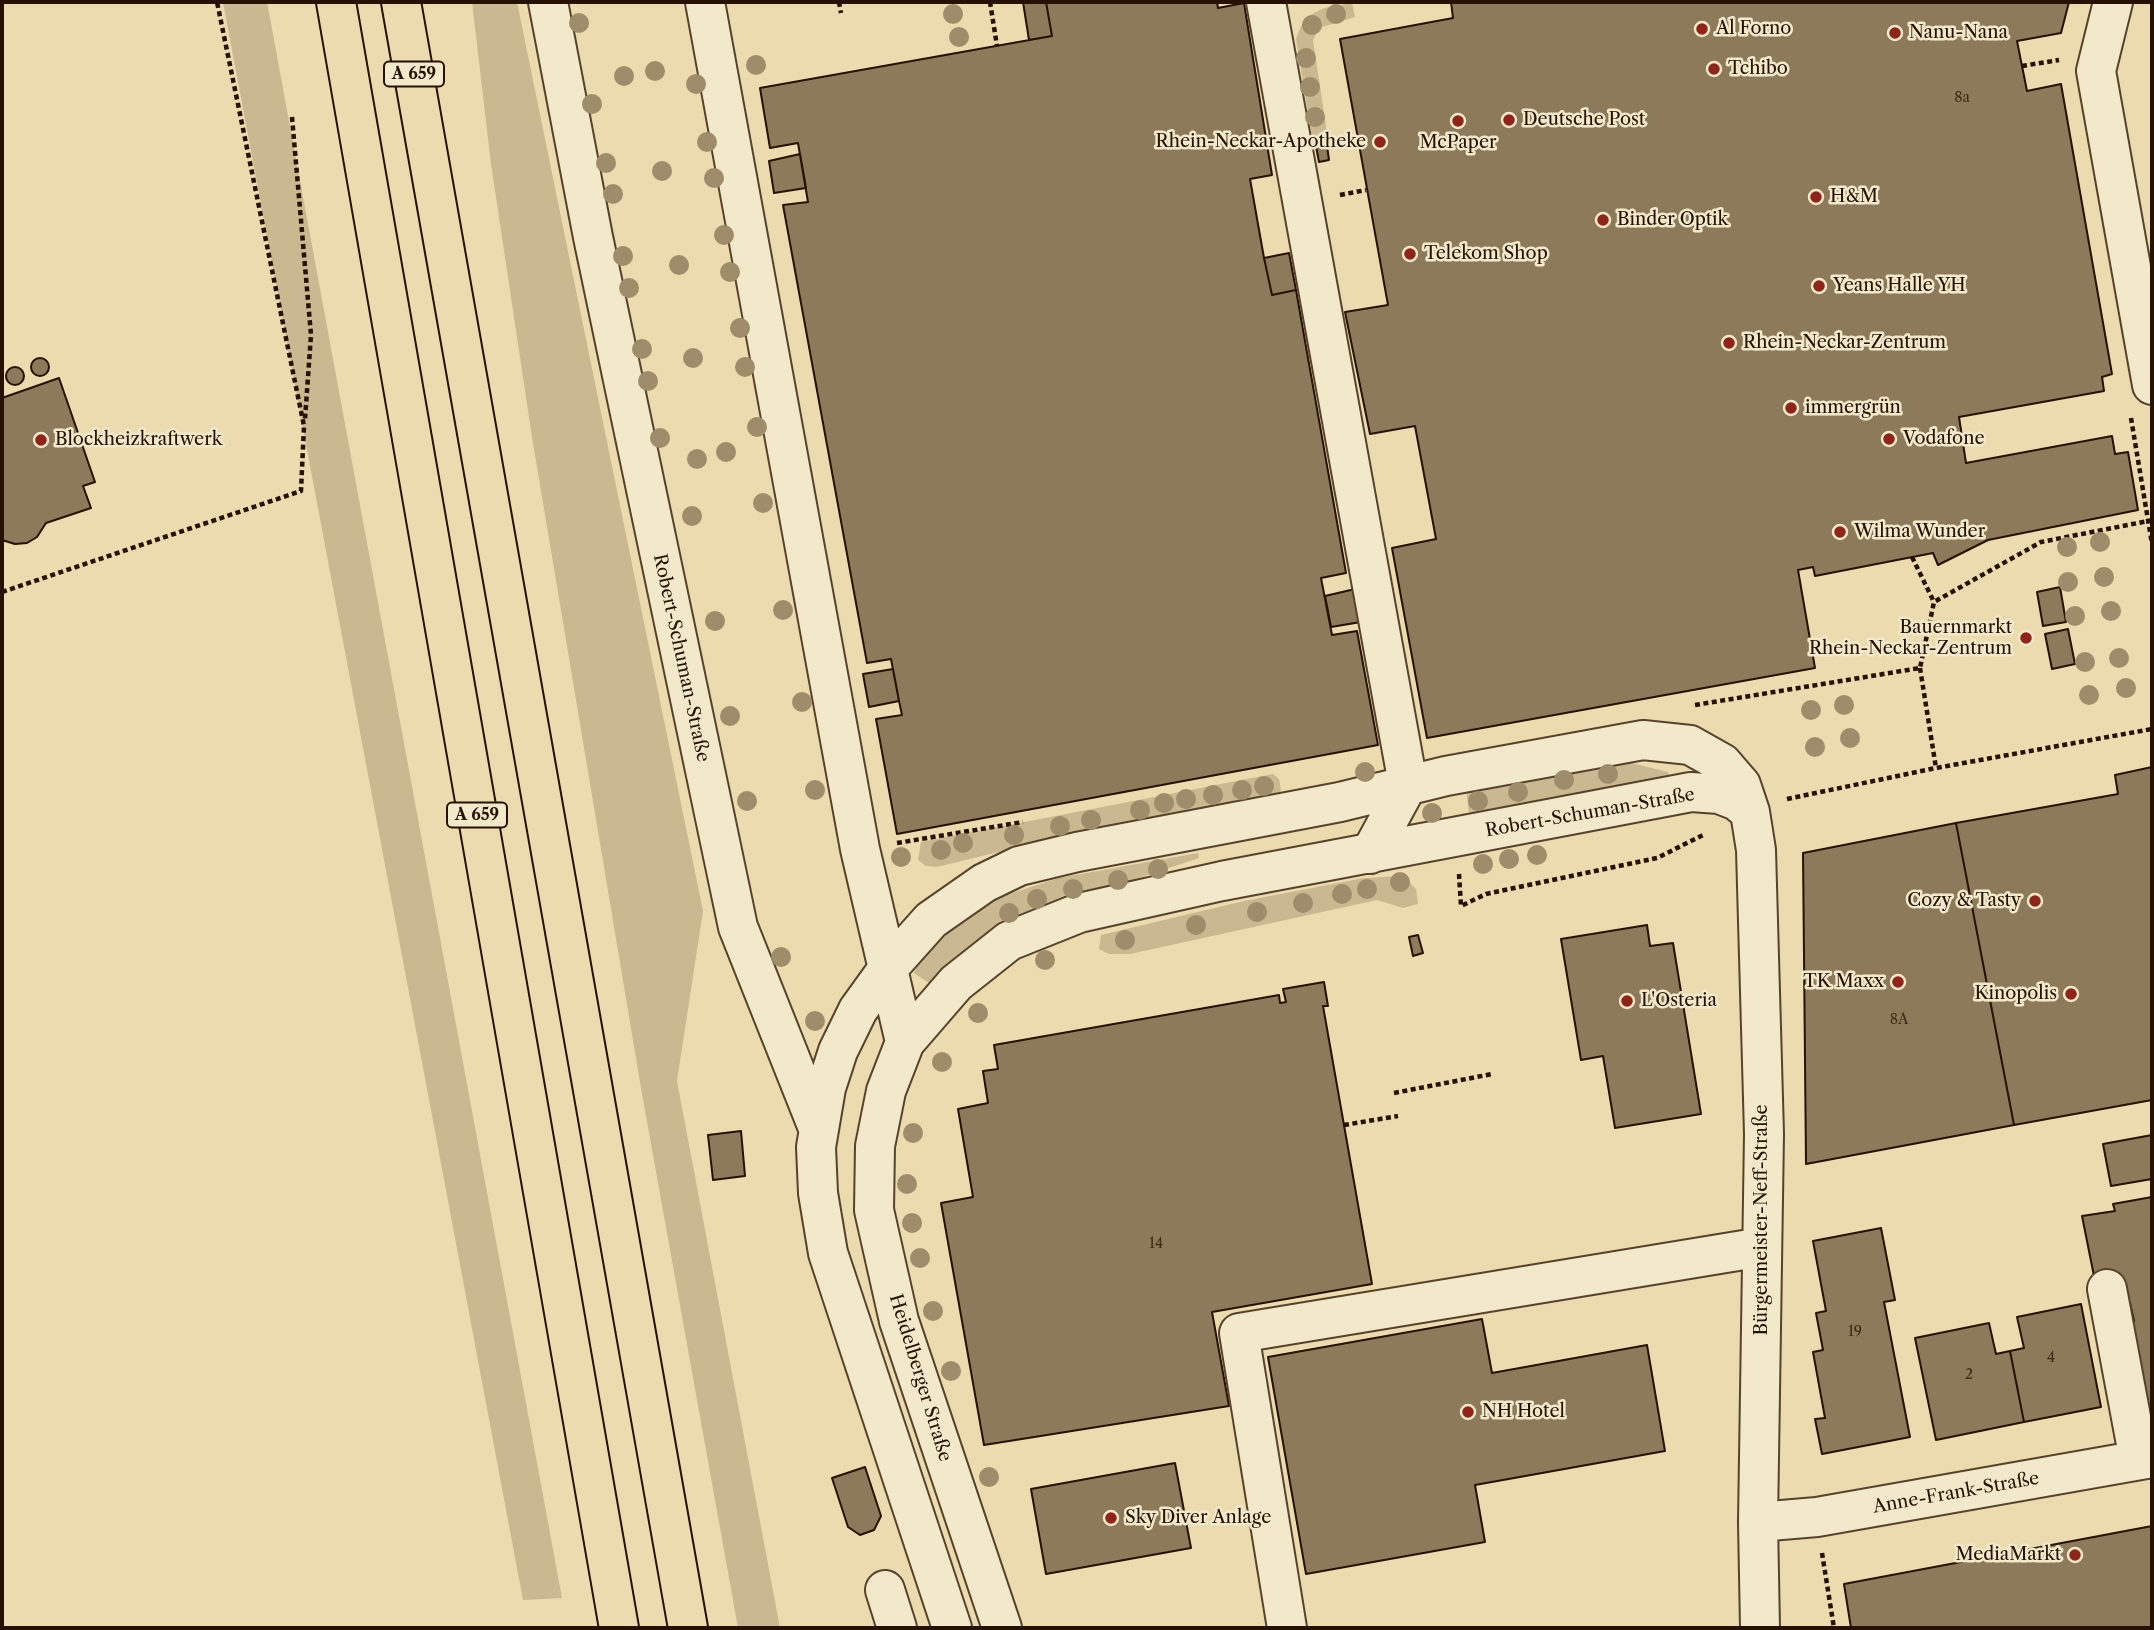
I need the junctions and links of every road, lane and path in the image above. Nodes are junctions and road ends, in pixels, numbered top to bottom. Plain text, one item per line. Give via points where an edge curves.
1 (216, 2) edge
2 (336, 2) edge
3 (401, 2) edge
4 (422, 2) edge
5 (548, 2) edge
6 (705, 2) edge
7 (839, 2) edge
8 (990, 2) edge
9 (1266, 2) edge
10 (2113, 2) edge
11 (841, 13) dead end
12 (997, 46) dead end
13 (292, 117) dead end
14 (426, 146) junction
15 (2152, 385) edge
16 (304, 426) junction
17 (2148, 521) dead end
18 (1912, 557) dead end
19 (2, 592) edge
20 (1934, 602) junction
21 (1920, 667) junction
22 (1688, 706) dead end
23 (2152, 729) edge
24 (1936, 768) junction
25 (1408, 784) junction
26 (1751, 812) junction
27 (1457, 836) junction
28 (1370, 854) junction
29 (889, 967) junction
30 (905, 1042) junction
31 (1492, 1074) dead end
32 (1394, 1093) dead end
33 (1398, 1116) dead end
34 (1344, 1125) dead end
35 (818, 1128) junction
36 (1762, 1247) junction
37 (2107, 1289) dead end
38 (2146, 1459) edge
39 (1817, 1517) junction
40 (1758, 1522) junction
41 (885, 1590) dead end
42 (619, 1628) edge
43 (688, 1628) edge
44 (897, 1628) edge
45 (952, 1628) edge
46 (1002, 1628) edge
47 (1286, 1628) edge
48 (1760, 1628) edge
49 (1834, 1628) edge

1 - 16 path
2 - 42 highway, A 659
3 - 14 highway, A 659
4 - 14 highway
5 - 35 street, Robert-Schuman-Straße via 738,927
6 - 29 street via 860,849
7 - 11 path
8 - 12 path
9 - 25 street
10 - 15 street via 2096,71
13 - 16 path via 311,335
14 - 43 highway, A 659
16 - 19 path via 300,491
17 - 20 path via 2041,542
18 - 20 path
20 - 21 path
21 - 22 path
21 - 24 path
23 - 24 path
24 - 26 path via 1788,799
25 - 26 street via 1643,740 1690,745 1722,763 1741,785
25 - 28 street
25 - 29 street via 1340,802 1019,866 984,883 931,920
26 - 27 street, Robert-Schuman-Straße via 1719,794 1691,792
26 - 27 path via 1657,858 1486,894 1461,906
26 - 36 street, Bürgermeister-Neff-Straße via 1764,1135
27 - 28 street, Robert-Schuman-Straße
28 - 30 street, Robert-Schuman-Straße via 1079,914 1009,942 956,983
29 - 30 street
29 - 35 street via 858,1010 838,1051
30 - 46 street, Heidelberger Straße via 886,1091 874,1146 874,1210 899,1321
31 - 32 path
33 - 34 path
35 - 45 street via 817,1181 828,1253
36 - 40 street, Bürgermeister-Neff-Straße
36 - 47 street via 1239,1333
37 - 38 street
38 - 39 street, Anne-Frank-Straße
39 - 40 street, Anne-Frank-Straße
39 - 49 path
40 - 48 street, Bürgermeister-Neff-Straße
41 - 44 street

